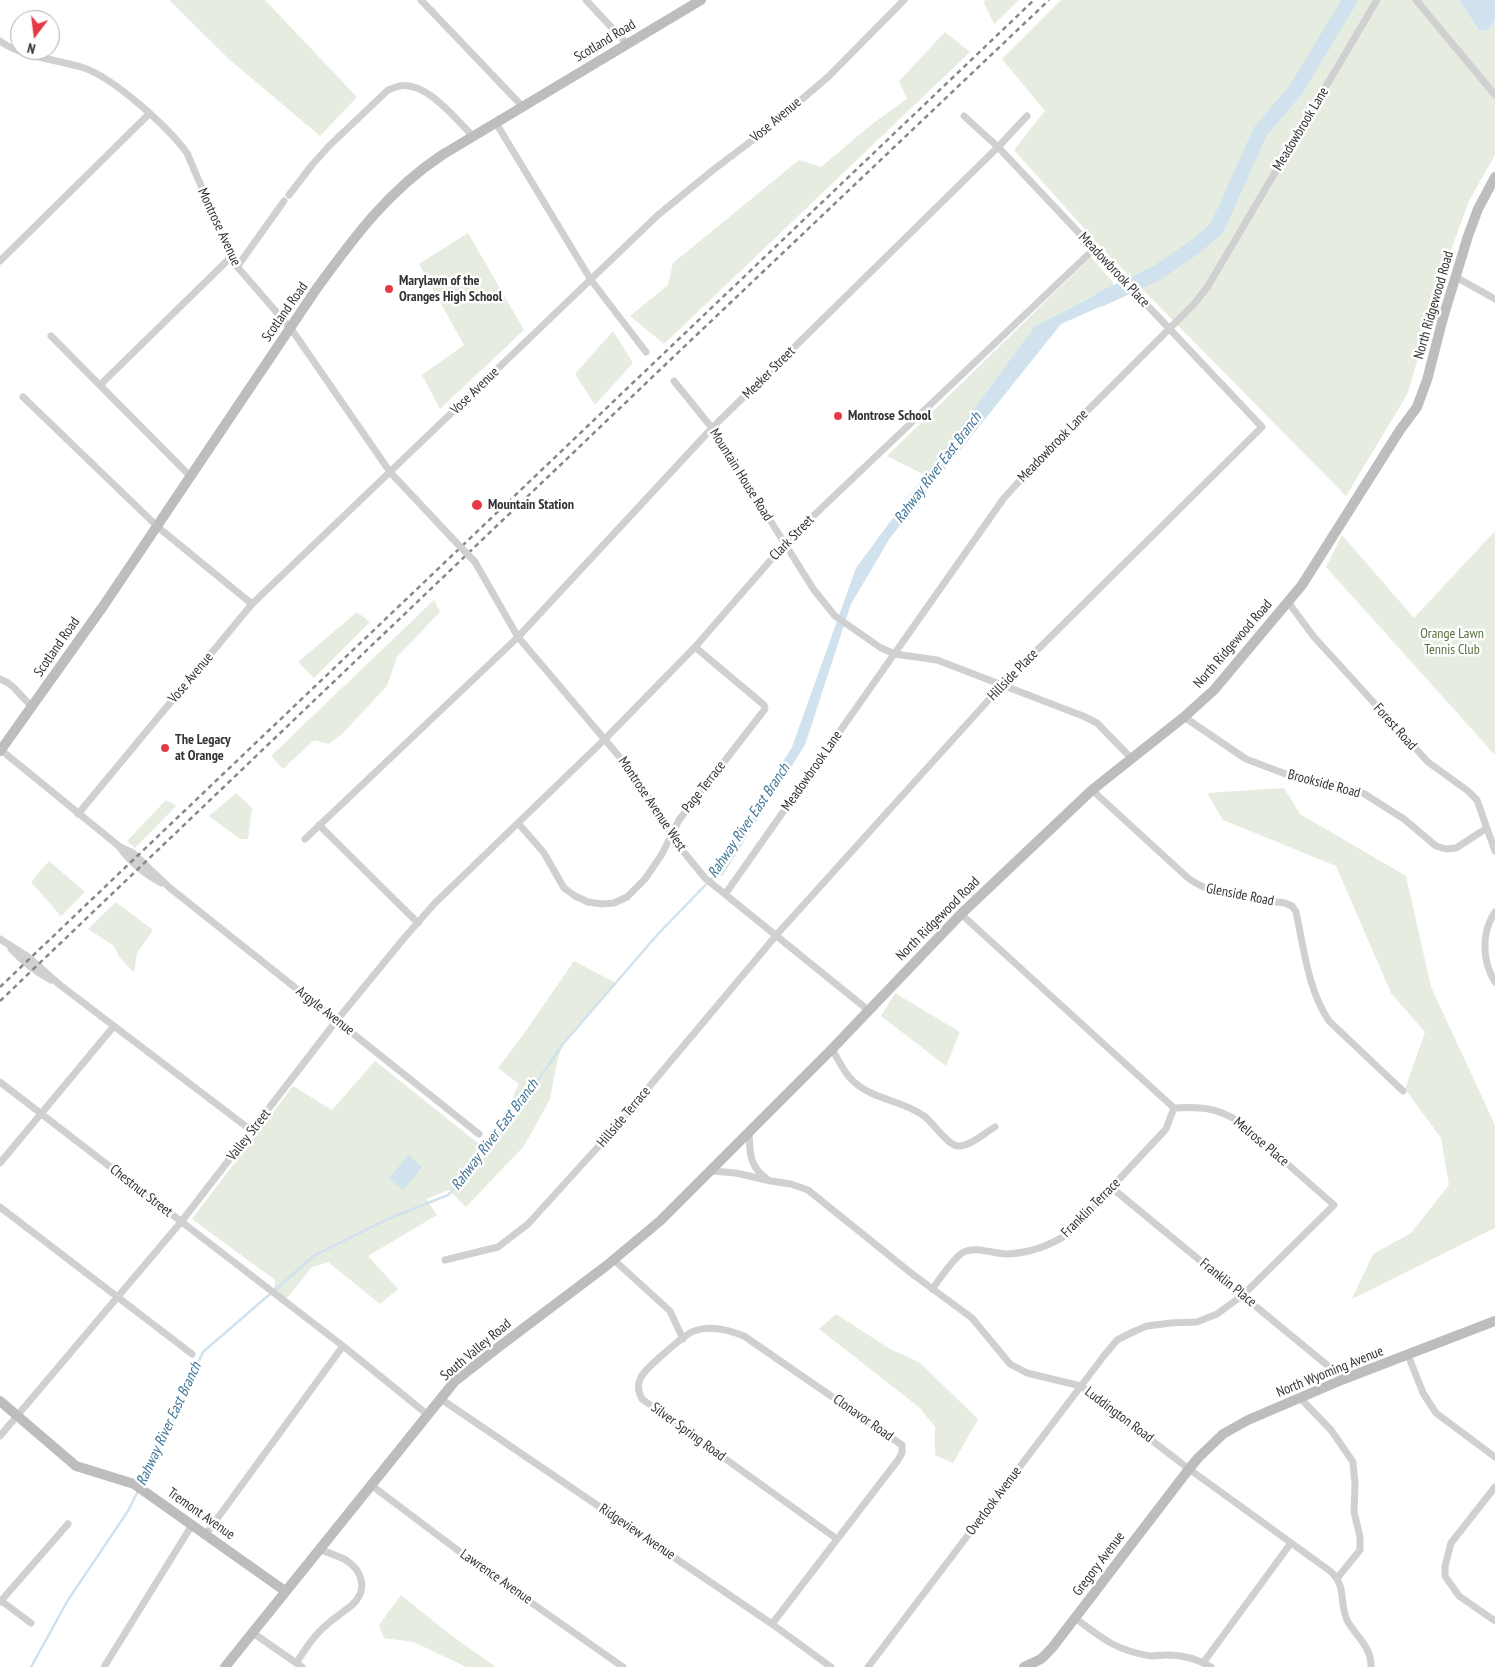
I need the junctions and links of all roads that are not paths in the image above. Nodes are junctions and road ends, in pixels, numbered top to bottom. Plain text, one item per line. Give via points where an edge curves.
1 (421, 0) edge
2 (586, 0) edge
3 (702, 0) edge
4 (904, 0) edge
5 (1377, 0) edge
6 (1416, 0) edge
7 (627, 44) junction
8 (1, 45) edge
9 (1495, 95) edge
10 (524, 107) junction
11 (150, 114) junction
12 (964, 116) dead end
13 (1027, 116) dead end
14 (496, 122) junction
15 (473, 136) junction
16 (998, 147) junction
17 (1495, 177) edge
18 (1094, 249) junction
19 (231, 257) junction
20 (0, 261) edge
21 (238, 267) junction
22 (1456, 277) junction
23 (591, 280) junction
24 (1495, 298) edge
25 (290, 328) junction
26 (1169, 328) junction
27 (51, 336) dead end
28 (646, 352) dead end
29 (674, 381) dead end
30 (100, 385) junction
31 (23, 397) dead end
32 (1262, 427) joint
33 (712, 428) junction
34 (390, 472) junction
35 (190, 476) junction
36 (156, 526) junction
37 (785, 544) junction
38 (475, 562) joint
39 (1288, 602) junction
40 (252, 604) junction
41 (518, 637) junction
42 (695, 647) junction
43 (895, 654) junction
44 (0, 679) edge
45 (1003, 684) junction
46 (32, 706) junction
47 (1184, 717) junction
48 (605, 739) junction
49 (0, 751) edge
50 (1131, 758) junction
51 (1092, 790) junction
52 (78, 814) junction
53 (518, 823) junction
54 (319, 825) junction
55 (1487, 828) junction
56 (671, 834) junction
57 (502, 838) joint
58 (305, 839) dead end
59 (1495, 851) edge
60 (726, 893) junction
61 (1495, 912) edge
62 (961, 914) junction
63 (418, 922) junction
64 (776, 935) junction
65 (3, 941) edge
66 (1495, 982) edge
67 (868, 1010) junction
68 (337, 1020) junction
69 (114, 1026) junction
70 (832, 1049) junction
71 (0, 1082) edge
72 (1403, 1091) dead end
73 (787, 1094) joint
74 (1174, 1108) junction
75 (41, 1114) junction
76 (995, 1127) dead end
77 (252, 1131) junction
78 (749, 1133) junction
79 (479, 1134) dead end
80 (0, 1163) edge
81 (712, 1171) junction
82 (771, 1181) junction
83 (1112, 1188) junction
84 (0, 1207) edge
85 (181, 1222) junction
86 (445, 1260) dead end
87 (614, 1260) junction
88 (932, 1289) junction
89 (1242, 1295) junction
90 (117, 1296) junction
91 (1495, 1321) edge
92 (1122, 1337) joint
93 (683, 1339) junction
94 (343, 1346) junction
95 (192, 1354) dead end
96 (1408, 1355) junction
97 (1344, 1379) junction
98 (1081, 1386) junction
99 (441, 1399) junction
100 (1301, 1399) junction
101 (0, 1401) edge
102 (16, 1415) junction
103 (428, 1415) junction
104 (0, 1436) edge
105 (1495, 1457) edge
106 (1189, 1469) junction
107 (371, 1485) junction
108 (1495, 1488) edge
109 (68, 1524) dead end
110 (192, 1525) junction
111 (206, 1534) junction
112 (837, 1540) junction
113 (1291, 1544) junction
114 (320, 1550) junction
115 (1338, 1578) junction
116 (286, 1591) junction
117 (0, 1601) edge
118 (1075, 1618) junction
119 (1495, 1622) edge
120 (31, 1623) dead end
121 (772, 1624) junction
122 (253, 1633) junction
123 (1203, 1663) junction
124 (299, 1665) edge
125 (104, 1667) edge
126 (225, 1667) edge
127 (623, 1667) edge
128 (831, 1667) edge
129 (868, 1667) edge
130 (1024, 1667) edge
131 (1211, 1667) edge
132 (1371, 1667) edge

1 - 10 street
2 - 7 street
3 - 7 street, Scotland Road
4 - 23 street, Vose Avenue via 828,77 658,215
5 - 26 street, Meadowbrook Lane via 1208,286
6 - 9 street
7 - 10 street, Scotland Road
8 - 11 street, Montrose Avenue via 92,71 113,83
10 - 14 street, Scotland Road
11 - 19 street, Montrose Avenue via 187,153
11 - 20 street
12 - 16 street, Meadowbrook Place
13 - 16 street, Meeker Street
14 - 15 street, Scotland Road
14 - 23 street
15 - 21 street via 424,90 400,86 388,90 312,164
15 - 25 street, Scotland Road via 420,170 385,202 347,248
16 - 18 street, Meadowbrook Place
16 - 33 street, Meeker Street
17 - 22 street, North Ridgewood Road via 1478,209
18 - 26 street, Meadowbrook Place
18 - 37 street, Clark Street
19 - 21 street, Montrose Avenue
19 - 30 street
21 - 25 street, Montrose Avenue
22 - 24 street
22 - 39 street, North Ridgewood Road via 1417,407
23 - 28 street
23 - 34 street, Vose Avenue
25 - 34 street, Montrose Avenue
25 - 35 street, Scotland Road
26 - 32 street, Meadowbrook Place
26 - 43 street, Meadowbrook Lane via 1019,481
27 - 30 street
29 - 33 street, Mountain House Road
30 - 35 street
31 - 36 street
32 - 45 street, Hillside Place
33 - 37 street, Mountain House Road
33 - 41 street, Meeker Street
34 - 38 street, Montrose Avenue, bridge
34 - 40 street, Vose Avenue
35 - 36 street, Scotland Road
36 - 40 street
36 - 46 street, Scotland Road
37 - 42 street, Clark Street
37 - 43 street, Mountain House Road via 835,616
38 - 41 street, Montrose Avenue West
39 - 47 street, North Ridgewood Road via 1214,690
39 - 55 street, Forest Road via 1314,637 1428,762 1477,800
40 - 52 street, Vose Avenue
41 - 48 street, Montrose Avenue West
41 - 54 street, Meeker Street
42 - 48 street, Clark Street
42 - 56 street, Page Terrace via 765,709
43 - 45 street, Mountain House Road via 937,660
43 - 60 street, Meadowbrook Lane
44 - 46 street via 15,687
45 - 50 street, Mountain House Road via 1097,723
45 - 64 street, Hillside Place
46 - 49 street, Scotland Road
47 - 50 street, North Ridgewood Road
47 - 55 street, Brookside Road via 1246,759 1298,779 1363,793 1446,850 1456,848
48 - 53 street, Clark Street
48 - 56 street, Montrose Avenue West via 634,774
49 - 52 street, Argyle Avenue
50 - 51 street, North Ridgewood Road
51 - 62 street, North Ridgewood Road
51 - 72 street, Glenside Road via 1200,887 1292,906 1321,1009 1329,1021
52 - 68 street, Argyle Avenue via 120,847 142,872 170,888
53 - 56 street, Page Terrace via 544,853 564,888 588,902 602,904 614,903 637,889 662,854
53 - 57 street, Clark Street
54 - 58 street, Meeker Street
54 - 63 street
55 - 59 street, Forest Road
56 - 60 street, Montrose Avenue West via 705,878
57 - 63 street, Valley Street
60 - 64 street, Montrose Avenue West
61 - 66 street via 1484,945
62 - 67 street, North Ridgewood Road
62 - 74 street
63 - 68 street, Valley Street
64 - 67 street, Montrose Avenue West
64 - 86 street, Hillside Terrace via 607,1137 528,1224 498,1247
65 - 69 street via 21,960
67 - 70 street, North Ridgewood Road
68 - 77 street, Valley Street
68 - 79 street, Argyle Avenue
69 - 75 street
69 - 77 street
70 - 73 street, North Ridgewood Road
70 - 76 street via 852,1080 868,1093 911,1108 926,1117 956,1146 968,1144
71 - 75 street, Chestnut Street
73 - 78 street, South Valley Road
74 - 83 street, Franklin Terrace via 1166,1129
74 - 89 street, Melrose Place via 1203,1107 1224,1112 1240,1122 1334,1205
75 - 80 street
75 - 85 street, Chestnut Street
77 - 85 street, Valley Street
78 - 81 street, South Valley Road
78 - 82 street via 750,1155 757,1172
81 - 82 street, Luddington Road
81 - 87 street, South Valley Road
82 - 88 street, Luddington Road via 808,1190
83 - 88 street, Franklin Terrace via 1058,1241 1033,1251 1006,1254 975,1250 964,1252
83 - 89 street, Franklin Place
84 - 90 street
85 - 90 street, Valley Street
85 - 94 street, Chestnut Street
87 - 93 street via 670,1312
87 - 99 street, South Valley Road via 455,1381
88 - 98 street, Luddington Road via 972,1318 1010,1364 1027,1373
89 - 92 street, Melrose Place via 1208,1319 1147,1326
89 - 97 street, Franklin Place
90 - 95 street
90 - 102 street, Valley Street
91 - 96 street, North Wyoming Avenue
92 - 98 street, Overlook Avenue
93 - 112 street, Silver Spring Road via 641,1376 638,1392 642,1399
93 - 112 street, Clonavor Road via 693,1331 705,1328 744,1336 902,1445 898,1460
94 - 103 street
94 - 111 street
96 - 97 street, North Wyoming Avenue
96 - 105 street via 1423,1392 1436,1413
97 - 100 street, North Wyoming Avenue
98 - 106 street, Luddington Road
98 - 129 street, Overlook Avenue
99 - 103 street, South Valley Road
99 - 121 street, Ridgeview Avenue
100 - 106 street, North Wyoming Avenue via 1248,1420 1223,1434
100 - 115 street via 1332,1430 1353,1462 1354,1512 1360,1547
101 - 102 street, Tremont Avenue
102 - 104 street, Valley Street
102 - 110 street, Tremont Avenue via 76,1466 134,1484
103 - 107 street, South Valley Road
106 - 113 street, Luddington Road
106 - 118 street, Gregory Avenue
107 - 114 street, South Valley Road
107 - 127 street, Lawrence Avenue
108 - 119 street via 1451,1543 1445,1566 1445,1576 1459,1596
109 - 117 street
110 - 111 street, Tremont Avenue
110 - 125 street
111 - 116 street, Tremont Avenue
112 - 121 street, Clonavor Road
113 - 115 street, Luddington Road
113 - 123 street
114 - 116 street, South Valley Road
114 - 124 street via 358,1570 362,1590 354,1604 318,1632
115 - 132 street via 1348,1621 1365,1642
116 - 122 street, South Valley Road
117 - 120 street
118 - 123 street via 1107,1642 1126,1650 1153,1656 1192,1658
118 - 130 street, Gregory Avenue via 1052,1648
121 - 128 street, Ridgeview Avenue
122 - 124 street
122 - 126 street, South Valley Road
123 - 131 street

